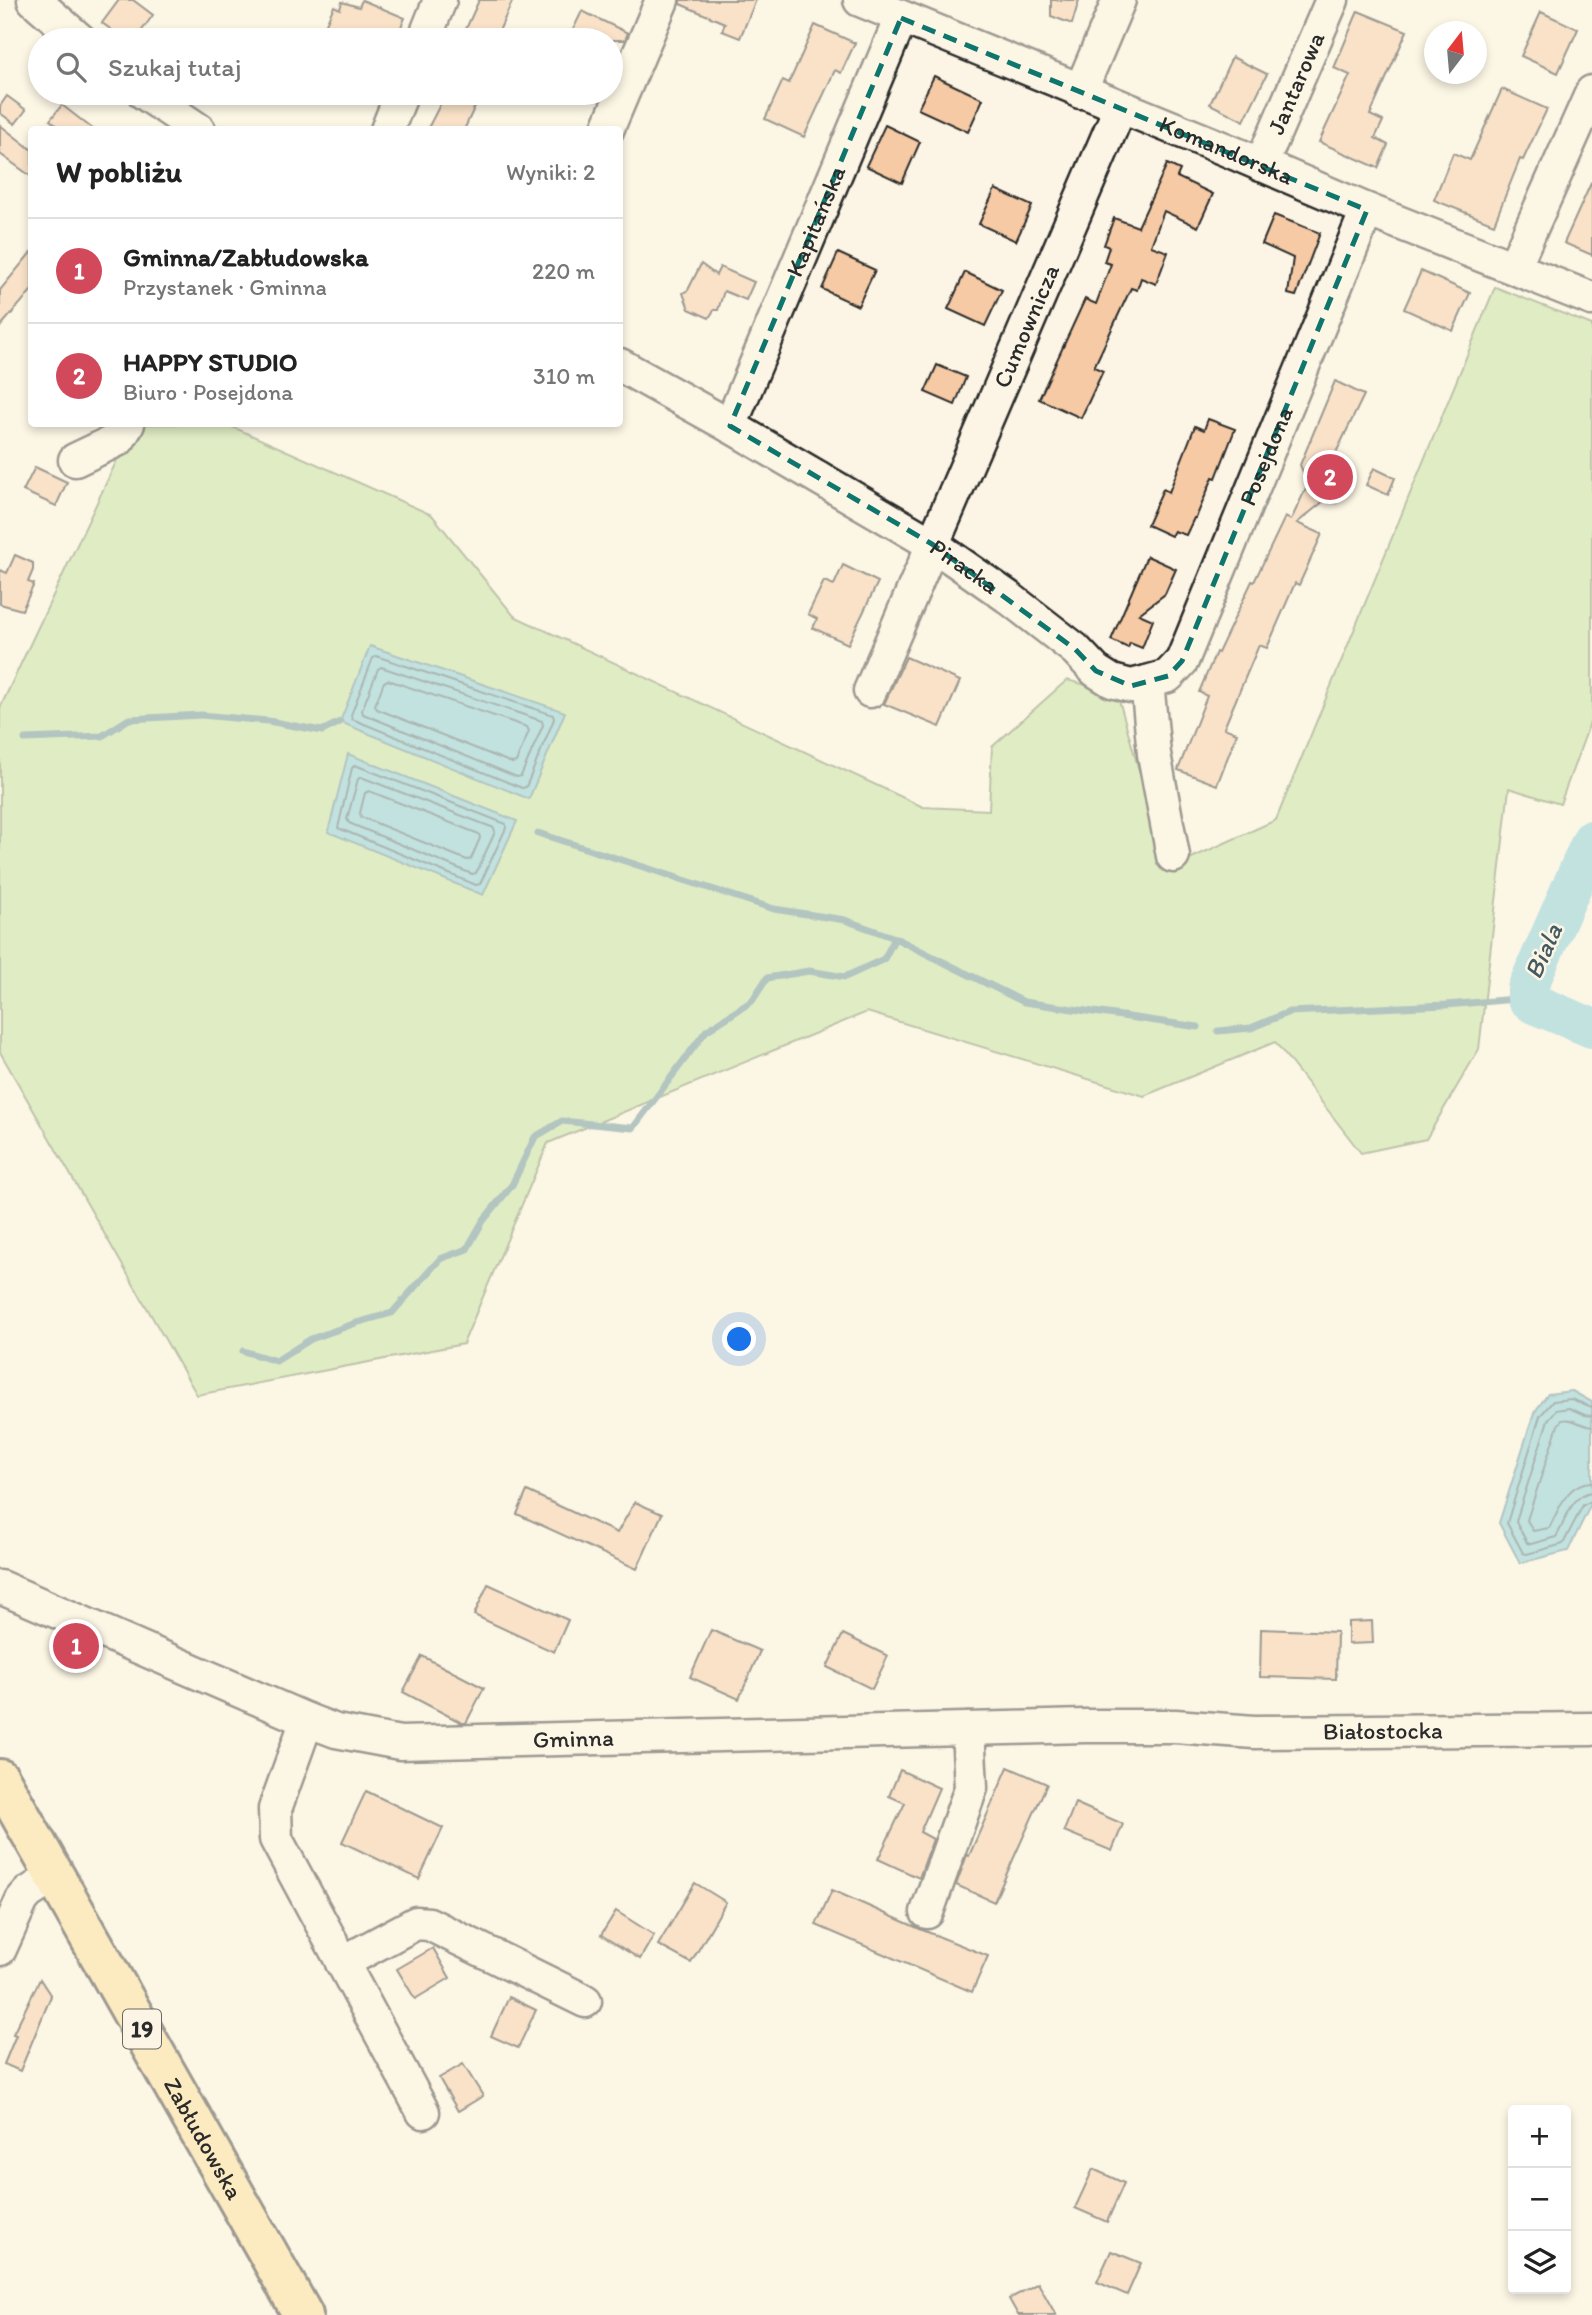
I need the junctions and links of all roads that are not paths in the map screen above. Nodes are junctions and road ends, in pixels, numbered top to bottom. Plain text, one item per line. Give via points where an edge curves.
1 (34, 0) edge
2 (440, 0) edge
3 (662, 0) edge
4 (860, 0) edge
5 (1119, 0) edge
6 (1332, 0) edge
7 (901, 18) junction
8 (66, 28) edge
9 (429, 28) edge
10 (623, 92) edge
11 (1080, 92) junction
12 (1592, 92) edge
13 (162, 105) edge
14 (397, 105) edge
15 (618, 105) edge
16 (1120, 108) junction
17 (193, 126) edge
18 (389, 126) edge
19 (609, 126) edge
20 (1261, 165) junction
21 (1367, 210) junction
22 (1514, 267) junction
23 (1592, 299) edge
24 (623, 367) edge
25 (730, 426) junction
26 (126, 427) edge
27 (75, 460) dead end
28 (932, 544) junction
29 (1147, 682) junction
30 (870, 691) dead end
31 (1173, 856) dead end
32 (0, 1587) edge
33 (307, 1720) junction
34 (1175, 1726) joint
35 (968, 1728) junction
36 (1592, 1729) edge
37 (0, 1779) edge
38 (56, 1875) junction
39 (927, 1912) dead end
40 (0, 1950) edge
41 (342, 1963) junction
42 (585, 2001) dead end
43 (423, 2112) dead end
44 (303, 2315) edge

1 - 8 street
2 - 9 street
3 - 10 street
4 - 7 street, Komandorska
5 - 11 street
6 - 20 street, Jantarowa
7 - 11 street, Komandorska
7 - 25 street, Kapitańska
11 - 16 street, Komandorska
12 - 22 street
13 - 17 street
14 - 18 street
15 - 19 street
16 - 20 street, Komandorska
16 - 28 street, Cumownicza
20 - 21 street, Komandorska
21 - 22 street, Komandorska
21 - 29 street, Posejdona via 1182,661 1168,676
22 - 23 street, Komandorska
24 - 25 street, Piracka
25 - 28 street, Piracka
26 - 27 street via 119,439
28 - 29 street, Piracka via 1066,641 1096,671 1112,681
28 - 30 street, Cumownicza
29 - 31 street via 1154,754
32 - 33 street, Gminna
33 - 35 street, Gminna via 336,1731 400,1743
33 - 41 street via 275,1809 276,1839
34 - 35 street, Gminna
34 - 36 street, Białostocka via 1254,1732
35 - 39 street via 971,1788
37 - 38 highway, Zabłudowska / 19
38 - 40 street via 22,1900
38 - 44 highway, Zabłudowska / 19
41 - 42 street via 415,1923 429,1924
41 - 43 street

